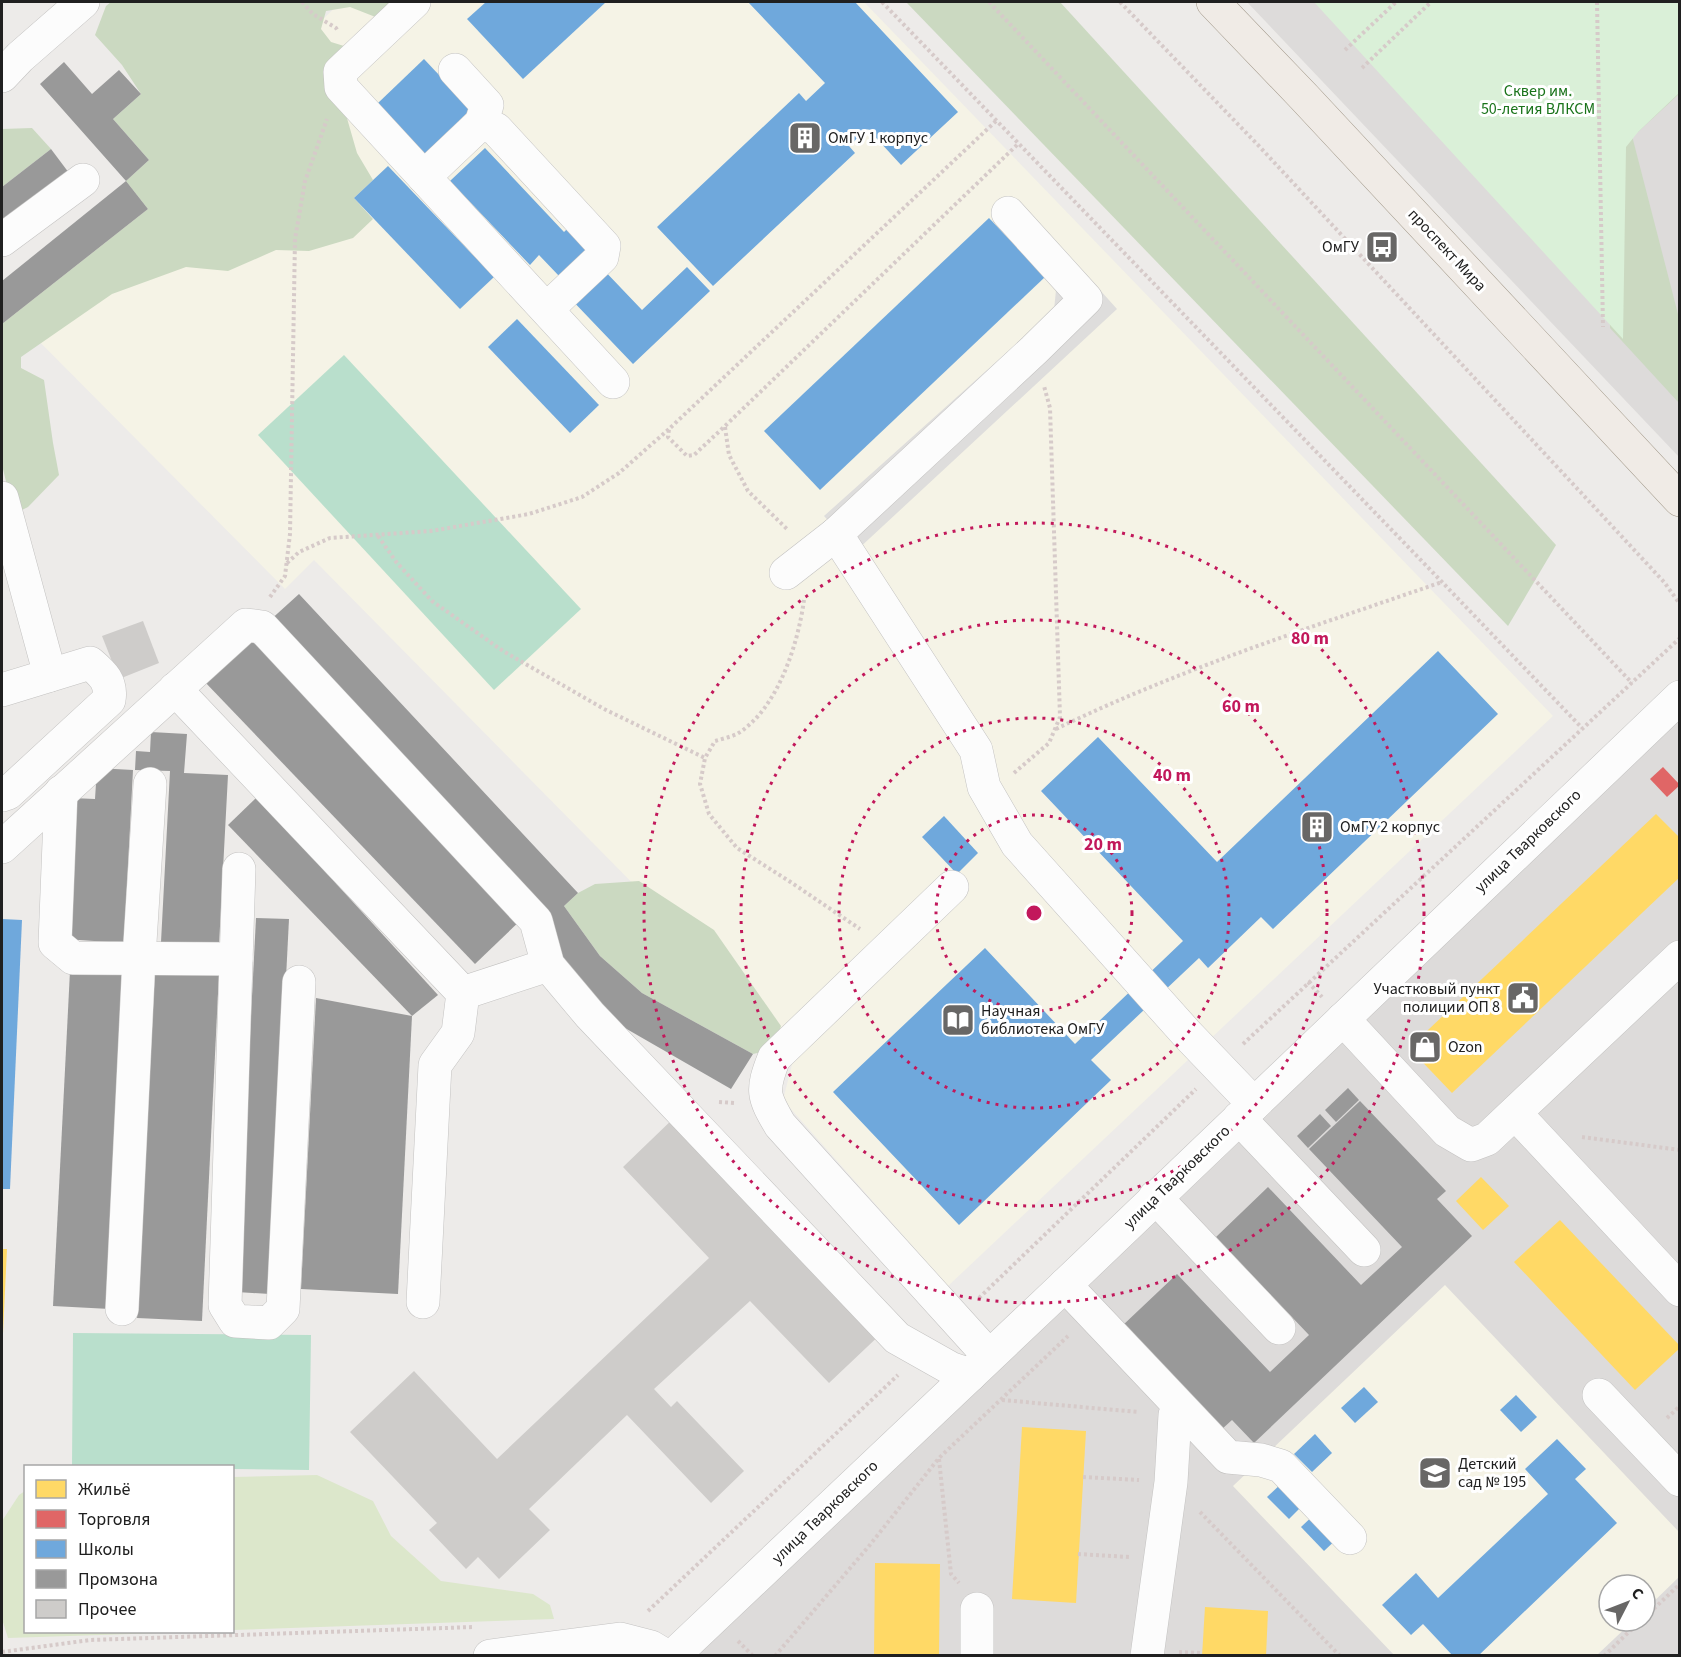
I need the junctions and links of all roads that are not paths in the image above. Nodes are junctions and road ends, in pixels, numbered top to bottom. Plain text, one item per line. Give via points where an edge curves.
1 (414, 2) edge
2 (1213, 2) edge
3 (70, 6) edge
4 (8, 57) edge
5 (455, 70) dead end
6 (481, 123) junction
7 (424, 177) junction
8 (83, 180) dead end
9 (1008, 213) dead end
10 (2, 240) edge
11 (547, 309) junction
12 (613, 382) dead end
13 (2, 498) edge
14 (1680, 500) edge
15 (836, 534) junction
16 (795, 586) road end
17 (50, 675) junction
18 (175, 689) junction
19 (2, 690) edge
20 (1680, 698) edge
21 (150, 784) dead end
22 (61, 792) junction
23 (2, 795) edge
24 (2, 846) edge
25 (239, 869) dead end
26 (952, 887) dead end
27 (1680, 957) edge
28 (139, 958) junction
29 (236, 959) junction
30 (548, 965) junction
31 (299, 982) dead end
32 (463, 993) junction
33 (1343, 1019) junction
34 (1246, 1111) junction
35 (1522, 1121) junction
36 (1155, 1197) junction
37 (1364, 1250) dead end
38 (1065, 1285) junction
39 (1680, 1290) edge
40 (423, 1302) dead end
41 (122, 1309) dead end
42 (1279, 1328) dead end
43 (979, 1366) junction
44 (1599, 1395) dead end
45 (1177, 1410) junction
46 (1680, 1480) edge
47 (1350, 1538) dead end
48 (977, 1609) road end
49 (484, 1641) edge
50 (666, 1656) edge
51 (673, 1656) edge
52 (977, 1656) edge
53 (1147, 1656) edge

1 - 7 street via 344,77
2 - 14 main road, проспект Мира
3 - 4 street
5 - 6 street via 487,105
6 - 7 street
6 - 11 street via 496,129 604,246 602,257
7 - 11 street
8 - 10 street
9 - 15 street via 1086,299
11 - 12 street
13 - 17 street
15 - 16 street
15 - 34 street via 976,750 984,787 1017,844 1218,1068
17 - 19 street
17 - 23 street via 90,663 103,673 111,690 109,700
18 - 22 street
18 - 30 street via 246,625 262,627 536,921
18 - 32 street
20 - 33 street, улица Тварковского
21 - 28 street
22 - 24 street
22 - 28 street via 55,944 73,958
25 - 29 street
26 - 43 street via 774,1058 766,1079 766,1101 780,1125
27 - 35 street
28 - 29 street
28 - 41 street
29 - 31 street via 225,1305 235,1321 269,1323 283,1309
30 - 32 street
30 - 43 street via 590,1015 897,1338 952,1369
32 - 40 street via 458,1033 435,1065
33 - 34 street, улица Тварковского
33 - 35 street via 1447,1131 1471,1145
34 - 36 street, улица Тварковского
34 - 37 street
35 - 39 street
36 - 38 street, улица Тварковского
36 - 42 street
38 - 43 street, улица Тварковского
38 - 45 street
43 - 51 street, улица Тварковского
44 - 46 street
45 - 47 street via 1228,1458 1281,1466
45 - 53 street
48 - 52 street
49 - 50 street via 620,1639 651,1647

